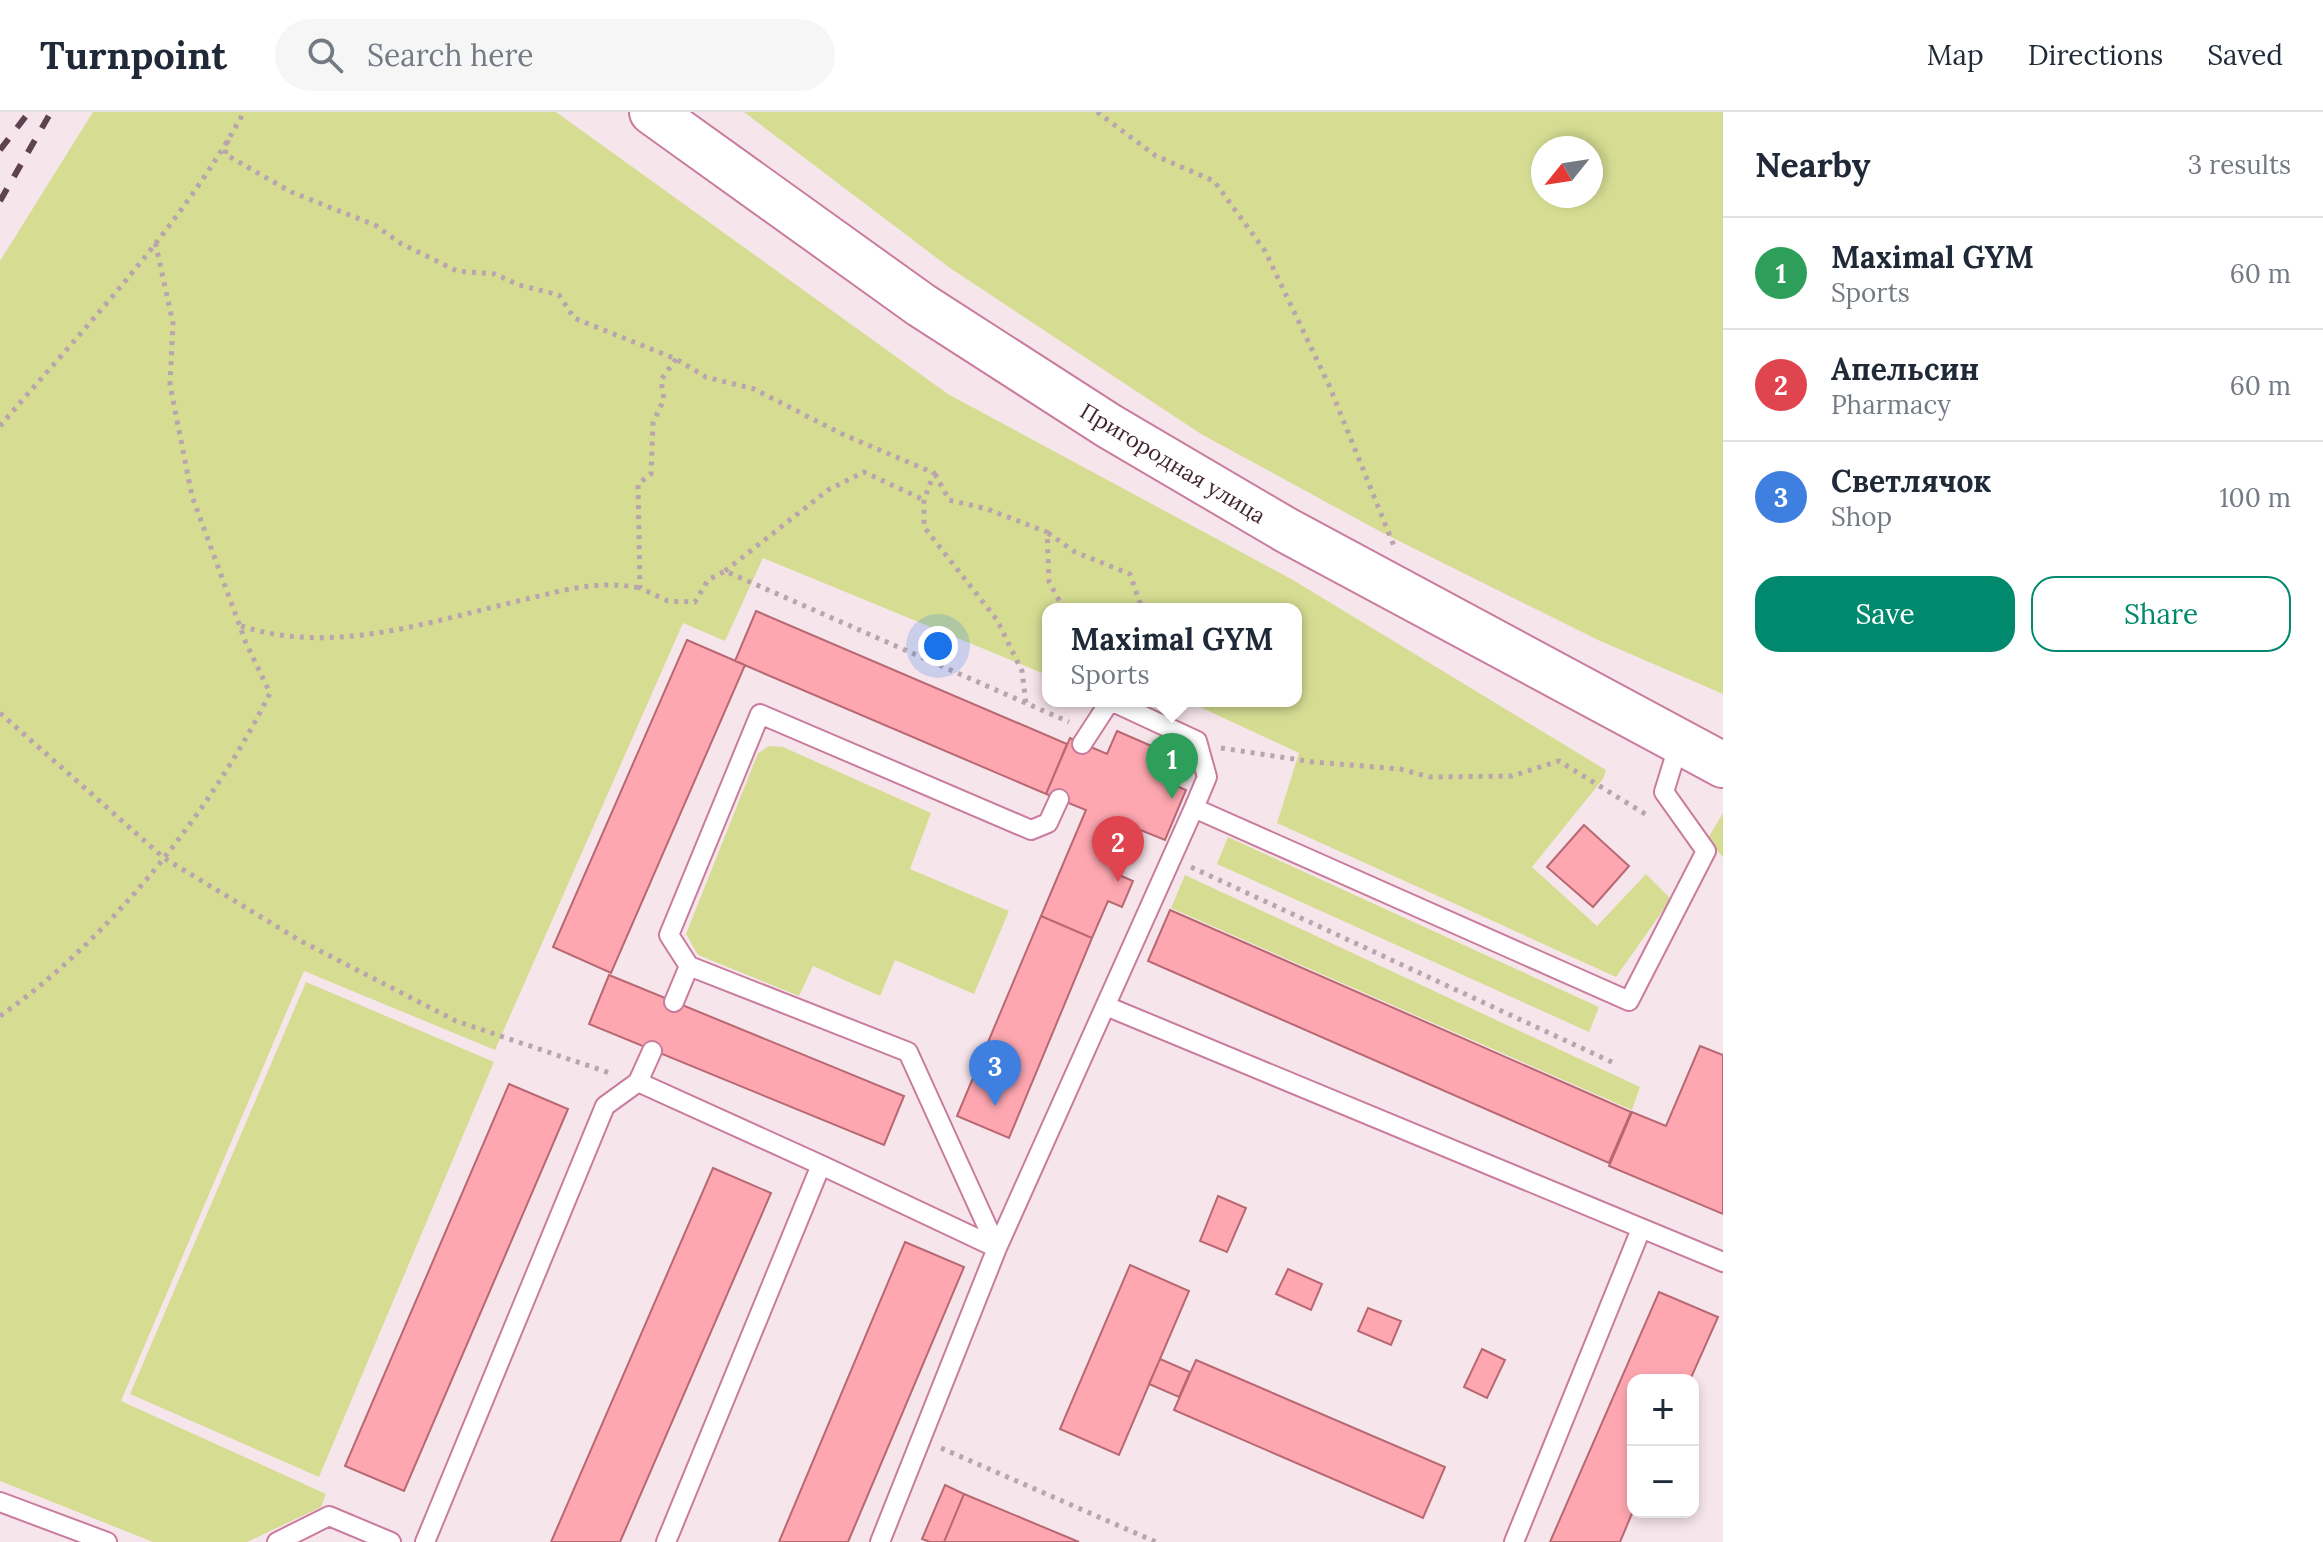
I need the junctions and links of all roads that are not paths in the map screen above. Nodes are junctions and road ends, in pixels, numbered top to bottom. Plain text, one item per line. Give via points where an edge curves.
1 (652, 112) edge
2 (1513, 651) junction
3 (1107, 707) edge
4 (1124, 707) edge
5 (1723, 737) edge
6 (1680, 740) junction
7 (1082, 744) dead end
8 (1723, 765) edge
9 (1059, 799) dead end
10 (1194, 808) junction
11 (689, 966) junction
12 (674, 1002) dead end
13 (1106, 1006) junction
14 (652, 1051) dead end
15 (638, 1082) junction
16 (821, 1165) junction
17 (1641, 1229) junction
18 (997, 1248) junction
19 (1723, 1262) edge
20 (0, 1502) edge
21 (107, 1542) edge
22 (277, 1542) edge
23 (391, 1542) edge
24 (425, 1542) edge
25 (666, 1542) edge
26 (880, 1542) edge
27 (1514, 1542) edge

1 - 2 main road, Пригородная улица via 921,305 1109,426 1286,530
2 - 5 main road
2 - 6 main road, Пригородная улица
3 - 7 lane
4 - 10 lane via 1197,741 1207,777
6 - 8 main road, Пригородная улица
6 - 10 lane via 1664,792 1706,851 1629,1001
9 - 11 lane via 1048,823 1031,830 760,714 669,935
10 - 13 lane
11 - 12 lane
11 - 18 lane via 908,1052
13 - 17 lane
13 - 18 lane
14 - 15 lane
15 - 16 lane
15 - 24 lane via 605,1106
16 - 18 lane
16 - 25 lane
17 - 19 lane
17 - 27 lane
18 - 26 lane
20 - 21 lane
22 - 23 lane via 329,1516

